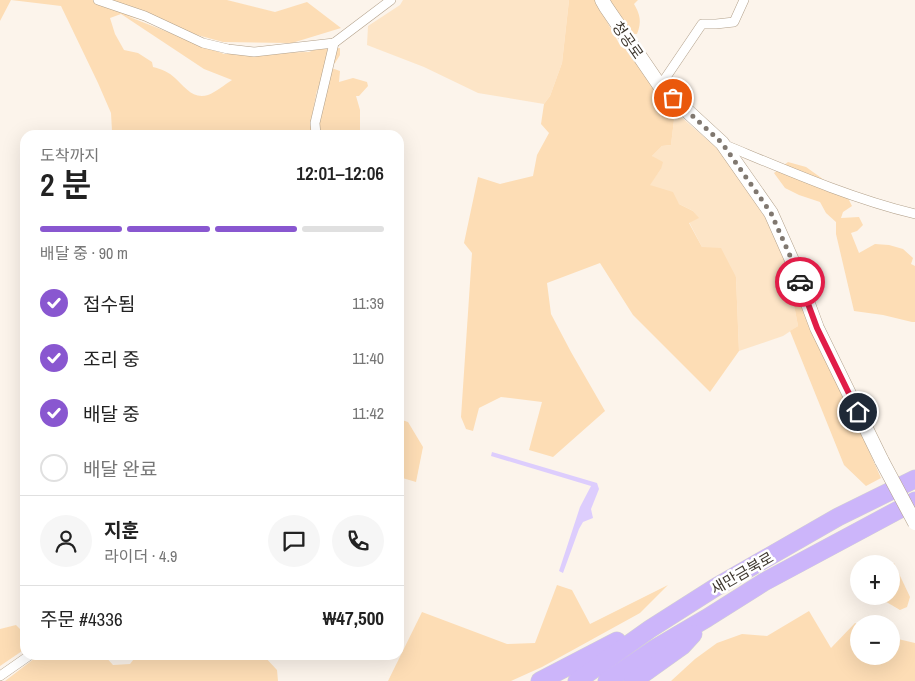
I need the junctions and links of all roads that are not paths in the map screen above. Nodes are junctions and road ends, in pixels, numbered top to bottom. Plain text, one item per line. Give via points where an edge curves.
1 (98, 0) edge
2 (391, 0) edge
3 (602, 0) edge
4 (744, 0) edge
5 (334, 43) junction
6 (660, 86) junction
7 (316, 130) edge
8 (722, 143) junction
9 (915, 214) edge
10 (915, 479) edge
11 (915, 501) edge
12 (915, 524) edge
13 (716, 587) junction
14 (707, 618) junction
15 (631, 635) junction
16 (22, 660) edge
17 (0, 676) edge
18 (540, 681) edge
19 (565, 681) edge
20 (577, 681) edge
21 (607, 681) edge
22 (633, 681) edge

1 - 5 street via 228,49 254,52
2 - 5 street
3 - 6 street, 청공로
4 - 6 street via 734,22 702,24
5 - 7 street
6 - 8 street, 청공로
8 - 9 street via 852,195
8 - 12 street, 청공로, bridge via 771,213 817,328
10 - 13 highway, 새만금북로 via 838,516
11 - 14 highway, 새만금북로 via 764,582
13 - 15 highway via 688,596
13 - 20 highway, 새만금북로
14 - 21 highway, 새만금북로
14 - 22 highway via 682,646
15 - 18 highway
15 - 19 highway
16 - 17 street

